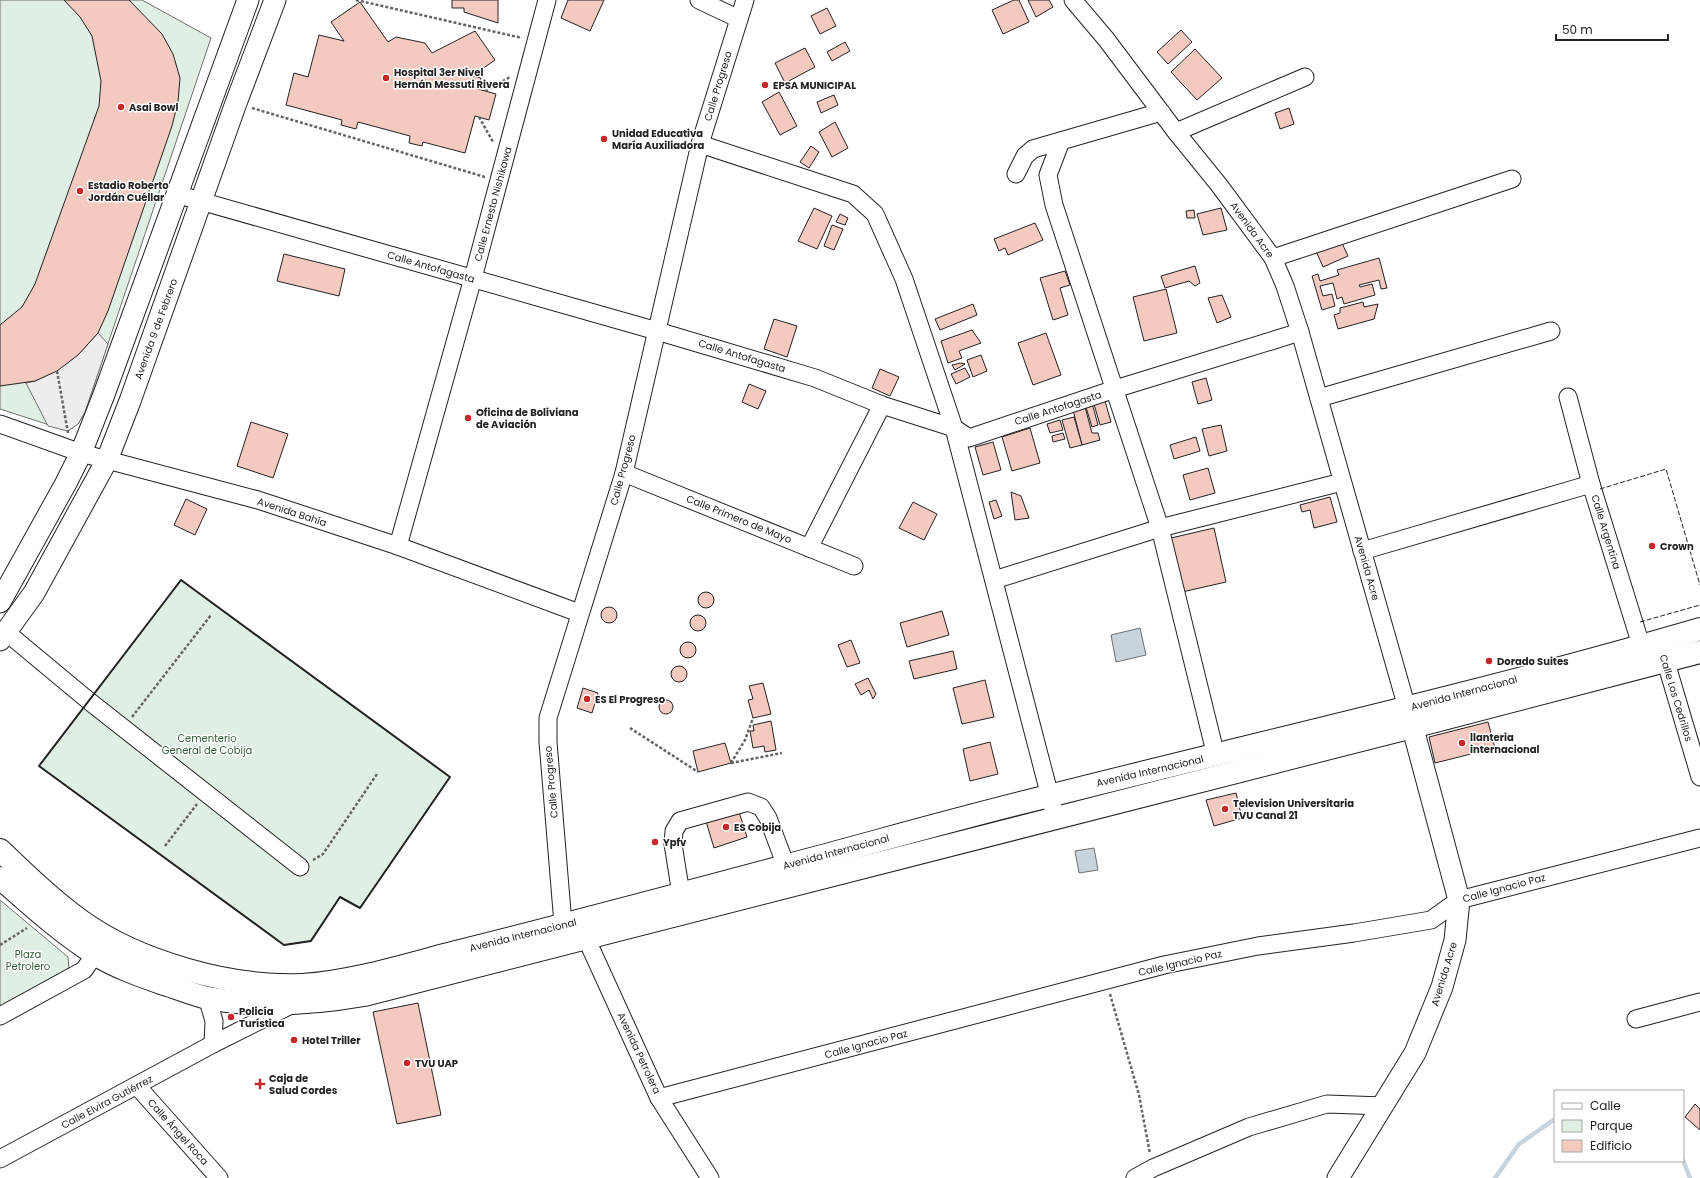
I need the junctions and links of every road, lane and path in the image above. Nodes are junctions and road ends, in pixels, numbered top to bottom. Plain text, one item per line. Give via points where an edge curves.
1 (248, 0) edge
2 (275, 0) edge
3 (356, 0) edge
4 (547, 0) edge
5 (700, 0) edge
6 (1073, 0) edge
7 (741, 6) edge
8 (536, 41) junction
9 (530, 65) junction
10 (1305, 77) dead end
11 (485, 91) dead end
12 (236, 103) junction
13 (1160, 112) junction
14 (478, 117) dead end
15 (1176, 132) junction
16 (1061, 142) junction
17 (700, 144) junction
18 (504, 162) junction
19 (1016, 174) dead end
20 (1512, 180) dead end
21 (499, 181) junction
22 (176, 194) junction
23 (201, 202) junction
24 (1273, 258) junction
25 (473, 278) junction
26 (657, 330) junction
27 (1551, 331) dead end
28 (1300, 332) junction
29 (57, 370) dead end
30 (1115, 389) junction
31 (1568, 397) dead end
32 (1319, 398) junction
33 (882, 405) junction
34 (0, 424) edge
35 (954, 428) junction
36 (71, 450) junction
37 (107, 460) junction
38 (624, 473) junction
39 (1342, 482) junction
40 (1591, 484) junction
41 (1160, 528) junction
42 (398, 546) junction
43 (809, 548) junction
44 (1362, 551) junction
45 (854, 566) dead end
46 (994, 580) junction
47 (0, 602) edge
48 (580, 613) junction
49 (210, 615) dead end
50 (1700, 629) edge
51 (3, 636) edge
52 (1700, 652) edge
53 (1654, 654) junction
54 (753, 718) dead end
55 (1409, 718) junction
56 (124, 728) junction
57 (630, 728) dead end
58 (782, 753) dead end
59 (1216, 756) junction
60 (698, 772) dead end
61 (377, 774) dead end
62 (1700, 777) edge
63 (205, 793) junction
64 (1049, 796) junction
65 (1056, 818) junction
66 (1700, 838) edge
67 (165, 846) dead end
68 (0, 850) edge
69 (786, 866) junction
70 (300, 867) joint
71 (0, 878) edge
72 (681, 894) junction
73 (1459, 900) junction
74 (27, 928) dead end
75 (573, 932) junction
76 (0, 945) edge
77 (101, 946) junction
78 (1107, 980) junction
79 (207, 997) junction
80 (1700, 1002) edge
81 (291, 1005) junction
82 (0, 1016) edge
83 (1636, 1019) dead end
84 (213, 1044) junction
85 (137, 1086) junction
86 (659, 1098) junction
87 (1383, 1106) junction
88 (0, 1159) edge
89 (1153, 1168) junction
90 (219, 1178) edge
91 (710, 1178) edge
92 (1135, 1178) edge
93 (1338, 1178) edge

1 - 22 main road
2 - 12 main road, Avenida 9 de Febrero
3 - 8 path
4 - 8 street, Calle Ernesto Nishikawa
5 - 7 street
6 - 13 street, Avenida Acre via 1106,39
7 - 17 street, Calle Progreso
8 - 9 street, Calle Ernesto Nishikawa
9 - 11 path
9 - 18 street, Calle Ernesto Nishikawa
10 - 15 street
12 - 21 path
12 - 23 main road, Avenida 9 de Febrero
13 - 15 street, Avenida Acre
13 - 16 street
14 - 18 path
15 - 24 street, Avenida Acre
16 - 19 street via 1032,149 1025,156
16 - 30 street via 1048,175 1054,205
17 - 26 street, Calle Progreso
17 - 35 street via 853,194 875,214 904,279
18 - 21 street, Calle Ernesto Nishikawa
20 - 24 street
21 - 25 street, Calle Ernesto Nishikawa
22 - 23 street, Calle Antofagasta
22 - 36 main road via 103,397
23 - 25 street, Calle Antofagasta
23 - 37 main road, Avenida 9 de Febrero
24 - 28 street, Avenida Acre
25 - 26 street, Calle Antofagasta
25 - 42 street, Calle Ernesto Nishikawa
26 - 33 street, Calle Antofagasta via 814,378
26 - 38 street, Calle Progreso
27 - 32 street
28 - 30 street, Calle Antofagasta
28 - 32 street, Avenida Acre
29 - 36 path
30 - 35 street, Calle Antofagasta via 969,438
30 - 41 street
31 - 40 street, Calle Argentina
32 - 39 street, Avenida Acre
33 - 35 street, Calle Antofagasta
33 - 43 street
34 - 36 street, Avenida Bahía
35 - 46 street
36 - 37 street, Avenida Bahía
36 - 47 main road
37 - 42 street, Avenida Bahía via 258,500
37 - 51 main road, Avenida 9 de Febrero via 34,593
38 - 43 street, Calle Primero de Mayo
38 - 48 street, Calle Progreso
39 - 41 street
39 - 44 street, Avenida Acre
40 - 44 street
40 - 53 street, Calle Argentina
41 - 46 street
41 - 59 street
42 - 48 street, Avenida Bahía
43 - 45 street, Calle Primero de Mayo
44 - 55 street, Avenida Acre
46 - 64 street
48 - 75 street, Calle Progreso via 548,718 548,742
49 - 56 path
50 - 53 highway, Avenida Internacional
51 - 56 street
52 - 53 highway, Avenida Internacional
53 - 55 highway, Avenida Internacional
53 - 62 street, Calle Los Cedrillos
54 - 58 path via 745,740 731,764
55 - 59 highway, Avenida Internacional
55 - 65 highway, Avenida Internacional
55 - 73 main road, Avenida Acre
56 - 63 street
57 - 60 path
59 - 64 highway, Avenida Internacional
61 - 70 path via 323,854
63 - 67 path
63 - 70 street
64 - 65 street
64 - 69 highway, Avenida Internacional
65 - 75 highway, Avenida Internacional
66 - 73 street, Calle Ignacio Paz
68 - 77 highway, Avenida Internacional
69 - 72 highway, Avenida Internacional
69 - 72 street via 768,818 761,807 748,802 680,821 674,831 673,844
71 - 77 highway, Avenida Internacional via 55,927
72 - 75 highway, Avenida Internacional
73 - 78 street, Calle Ignacio Paz via 1431,920 1258,946 1164,965
73 - 87 main road, Avenida Acre via 1455,940 1442,987 1415,1053
74 - 76 path
75 - 77 highway, Avenida Internacional via 346,979 300,985 209,976
75 - 81 highway, Avenida Internacional via 364,996
75 - 86 street, Avenida Petrolera
77 - 79 highway, Avenida Internacional via 144,977
77 - 82 street via 84,970
78 - 86 street, Calle Ignacio Paz
78 - 89 path via 1139,1095
79 - 81 highway, Avenida Internacional
79 - 84 street via 214,1021
80 - 83 street
81 - 84 street, Calle Elvira Gutiérrez
84 - 85 street, Calle Elvira Gutiérrez
85 - 88 street, Calle Elvira Gutiérrez
85 - 90 street, Calle Ángel Roca
86 - 91 street, Avenida Petrolera
87 - 89 street via 1327,1104 1249,1127
87 - 93 main road, Avenida Acre
89 - 92 street

